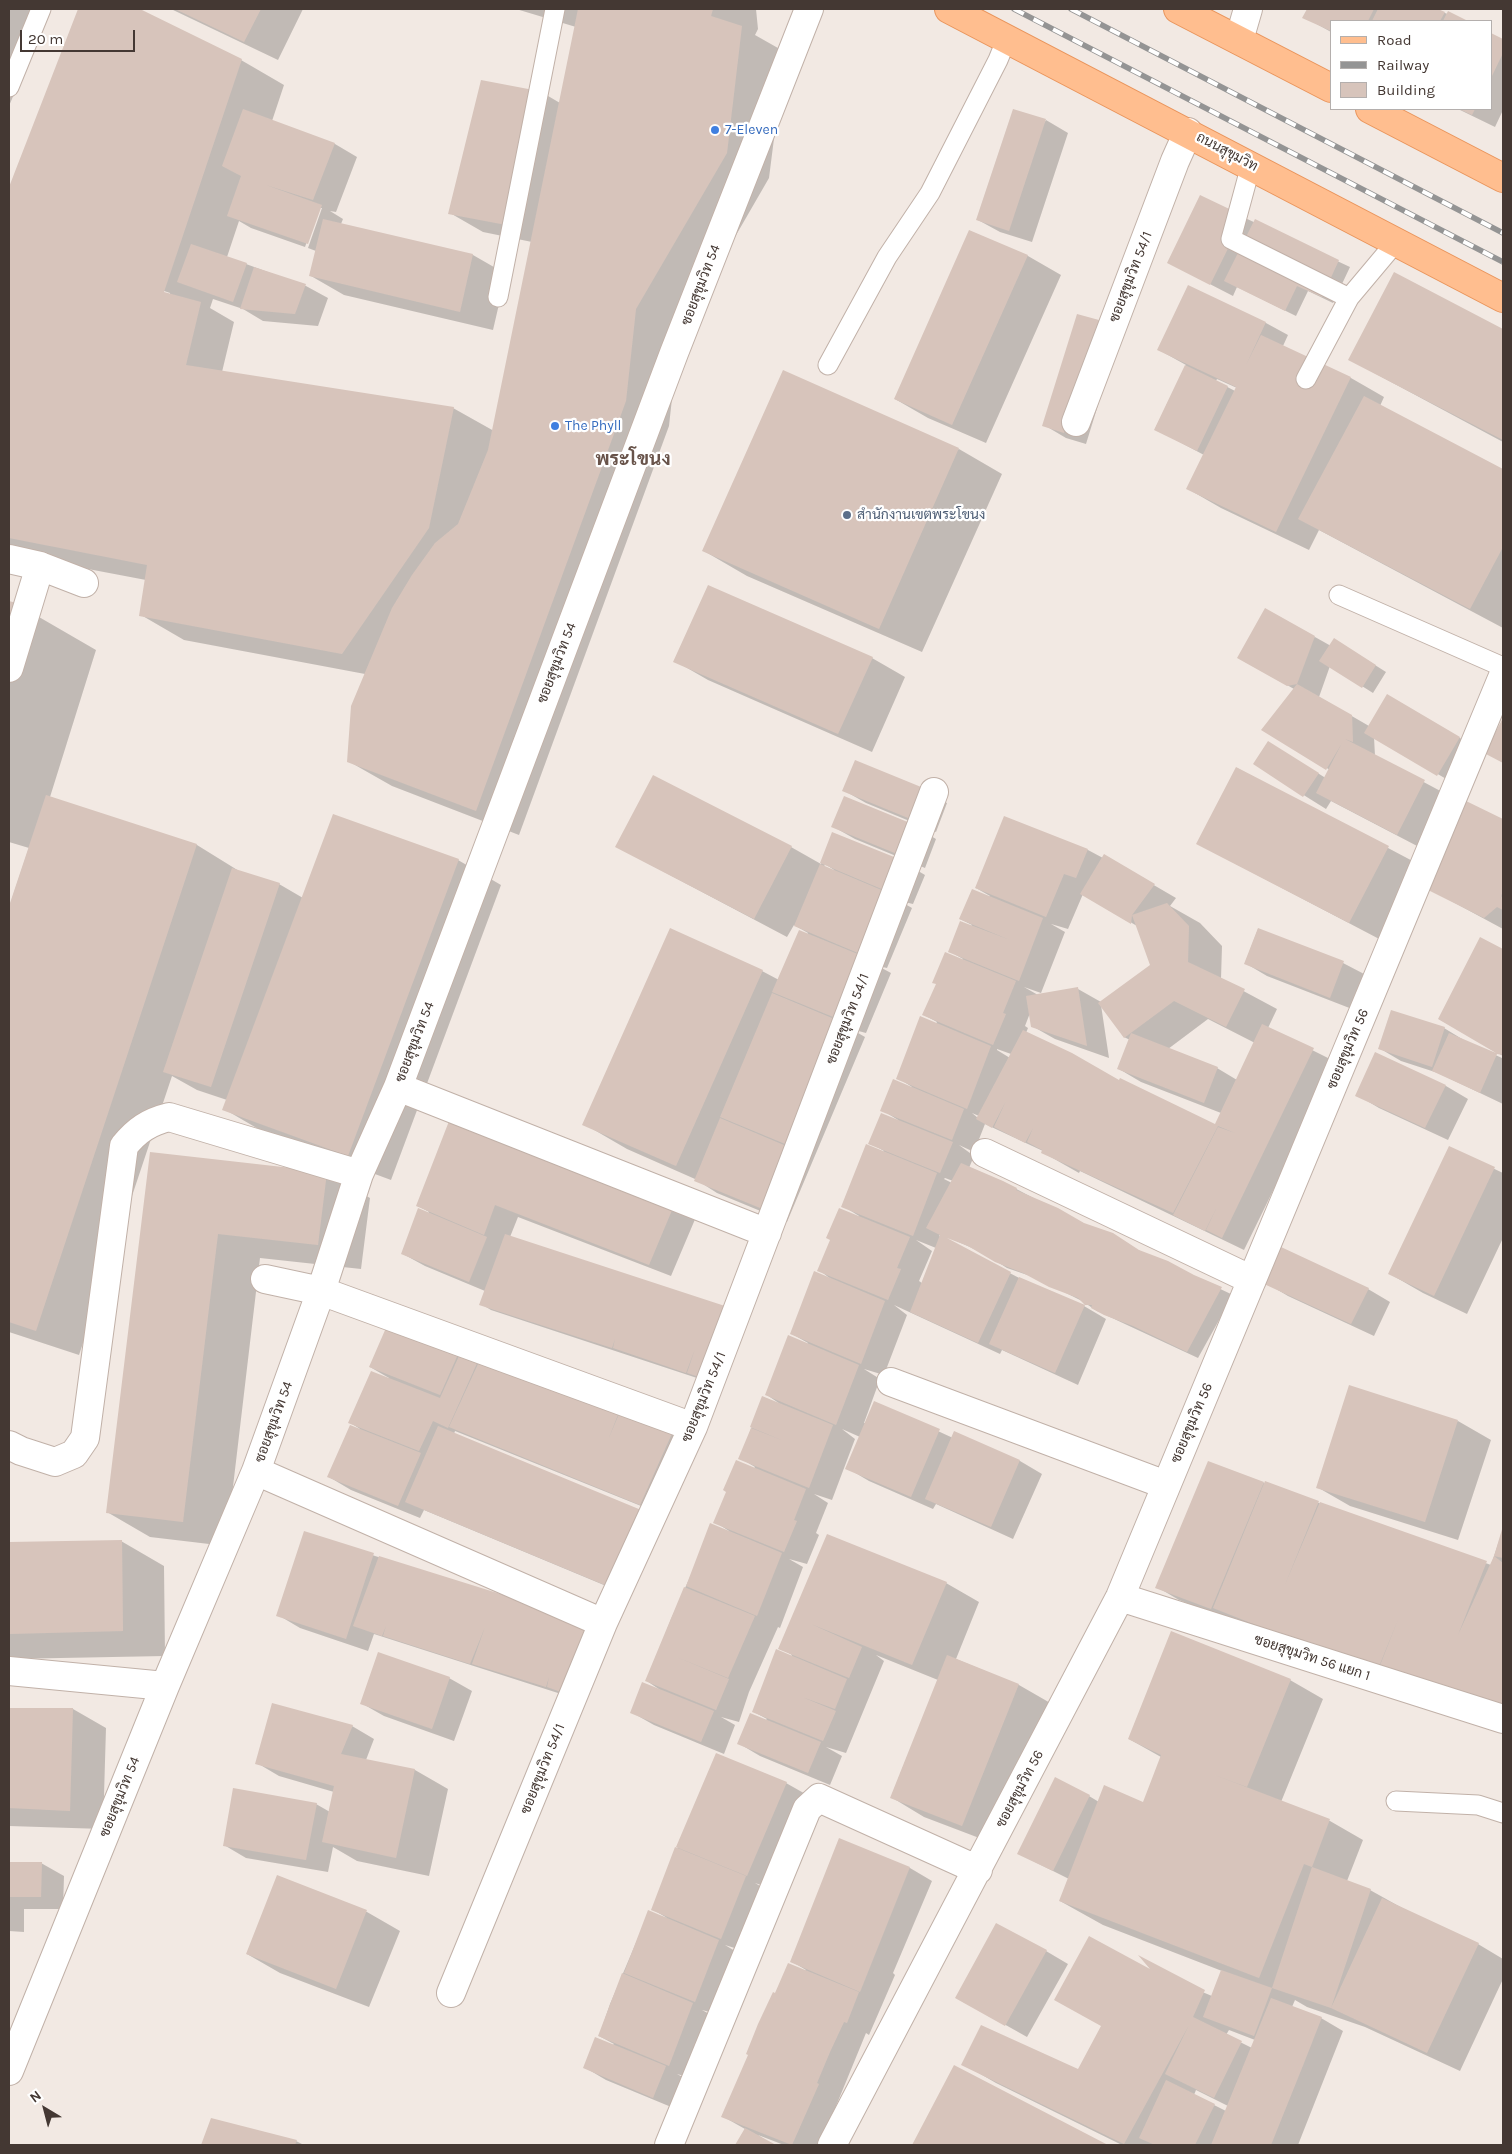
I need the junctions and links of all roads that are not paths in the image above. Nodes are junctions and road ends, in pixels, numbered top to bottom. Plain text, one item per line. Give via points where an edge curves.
1 (42, 9) edge
2 (555, 9) edge
3 (809, 9) edge
4 (949, 9) edge
5 (1178, 9) edge
6 (1248, 9) edge
7 (1007, 38) junction
8 (1239, 40) junction
9 (9, 87) edge
10 (1330, 87) edge
11 (1372, 110) edge
12 (1188, 132) junction
13 (1252, 165) junction
14 (1503, 178) edge
15 (1396, 242) junction
16 (498, 297) dead end
17 (1349, 298) junction
18 (1503, 298) edge
19 (828, 365) dead end
20 (1306, 379) dead end
21 (1076, 422) dead end
22 (9, 559) edge
23 (40, 566) junction
24 (84, 583) dead end
25 (1339, 595) dead end
26 (1503, 667) edge
27 (9, 668) edge
28 (1503, 676) edge
29 (934, 792) dead end
30 (398, 1086) junction
31 (985, 1153) dead end
32 (359, 1174) junction
33 (767, 1233) junction
34 (265, 1279) dead end
35 (1252, 1280) junction
36 (321, 1291) junction
37 (891, 1382) dead end
38 (693, 1427) junction
39 (9, 1444) edge
40 (256, 1471) junction
41 (1166, 1485) junction
42 (1120, 1597) junction
43 (603, 1623) junction
44 (9, 1671) edge
45 (165, 1686) junction
46 (1503, 1719) edge
47 (1396, 1801) dead end
48 (1503, 1813) edge
49 (978, 1870) junction
50 (451, 1993) dead end
51 (9, 2071) edge
52 (669, 2145) edge
53 (832, 2145) edge

1 - 9 lane
2 - 16 lane
3 - 30 street, ซอยสุขุมวิท 54 via 674,353
4 - 7 main road, ถนนสุขุมวิท
5 - 8 main road
6 - 8 street
7 - 12 main road, ถนนสุขุมวิท
7 - 19 lane via 930,193 887,257
8 - 10 main road
11 - 14 main road
12 - 13 main road, ถนนสุขุมวิท
12 - 21 street, ซอยสุขุมวิท 54/1
13 - 15 main road, ถนนสุขุมวิท
13 - 17 lane via 1231,239
15 - 17 lane
15 - 18 main road, ถนนสุขุมวิท
17 - 20 lane
22 - 23 street
23 - 24 street
23 - 27 street
25 - 26 lane
28 - 35 street, ซอยสุขุมวิท 56
29 - 33 street, ซอยสุขุมวิท 54/1
30 - 32 street, ซอยสุขุมวิท 54
30 - 33 street
31 - 35 street
32 - 36 street, ซอยสุขุมวิท 54
32 - 39 street via 169,1116 150,1122 134,1134 124,1146 85,1438 74,1454 55,1462
33 - 38 street, ซอยสุขุมวิท 54/1
34 - 36 street
35 - 41 street, ซอยสุขุมวิท 56
36 - 38 street
36 - 40 street, ซอยสุขุมวิท 54
37 - 41 street
38 - 43 street, ซอยสุขุมวิท 54/1
40 - 43 street
40 - 45 street, ซอยสุขุมวิท 54
41 - 42 street, ซอยสุขุมวิท 56
42 - 46 street, ซอยสุขุมวิท 56 แยก 1
42 - 49 street, ซอยสุขุมวิท 56
43 - 50 street, ซอยสุขุมวิท 54/1
44 - 45 street
45 - 51 street, ซอยสุขุมวิท 54
47 - 48 lane via 1478,1806
49 - 52 street via 818,1798 811,1803
49 - 53 street, ซอยสุขุมวิท 56

